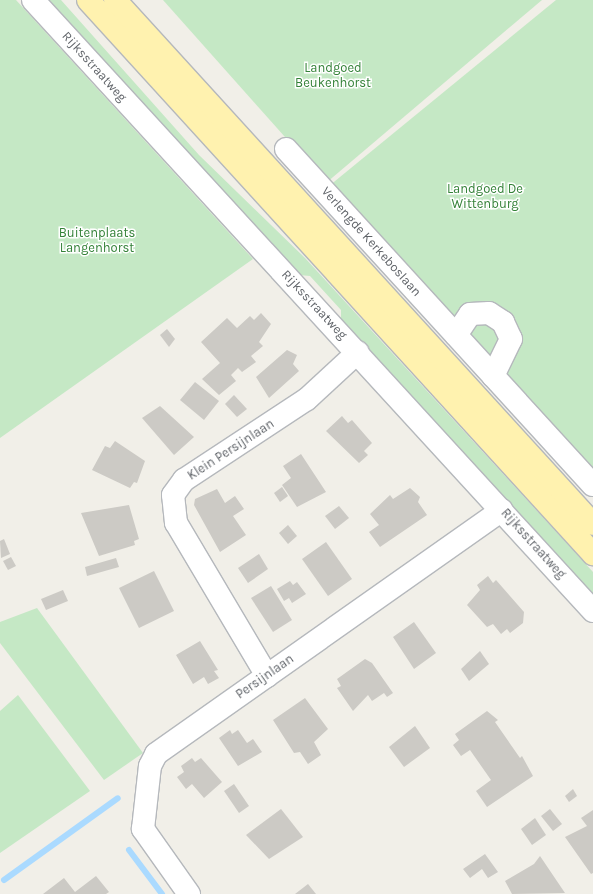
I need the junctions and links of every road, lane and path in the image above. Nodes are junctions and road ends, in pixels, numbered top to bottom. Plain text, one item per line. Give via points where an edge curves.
1 (33, 0) edge
2 (88, 0) edge
3 (114, 0) edge
4 (286, 149) dead end
5 (456, 335) junction
6 (358, 352) junction
7 (493, 376) junction
8 (593, 485) edge
9 (502, 510) junction
10 (593, 524) edge
11 (593, 554) edge
12 (593, 611) edge
13 (267, 676) junction
14 (190, 894) edge

1 - 6 street, Rijksstraatweg
2 - 11 main road
3 - 10 main road
4 - 5 street, Verlengde Kerkeboslaan
5 - 7 street, Verlengde Kerkeboslaan
5 - 7 street via 470,314 488,313 503,322 511,339
6 - 9 street, Rijksstraatweg
6 - 13 street, Klein Persijnlaan via 307,399 184,480 173,495 176,523
7 - 8 street, Verlengde Kerkeboslaan
9 - 12 street, Rijksstraatweg
9 - 13 street, Persijnlaan
13 - 14 street, Persijnlaan via 156,754 150,766 143,829

